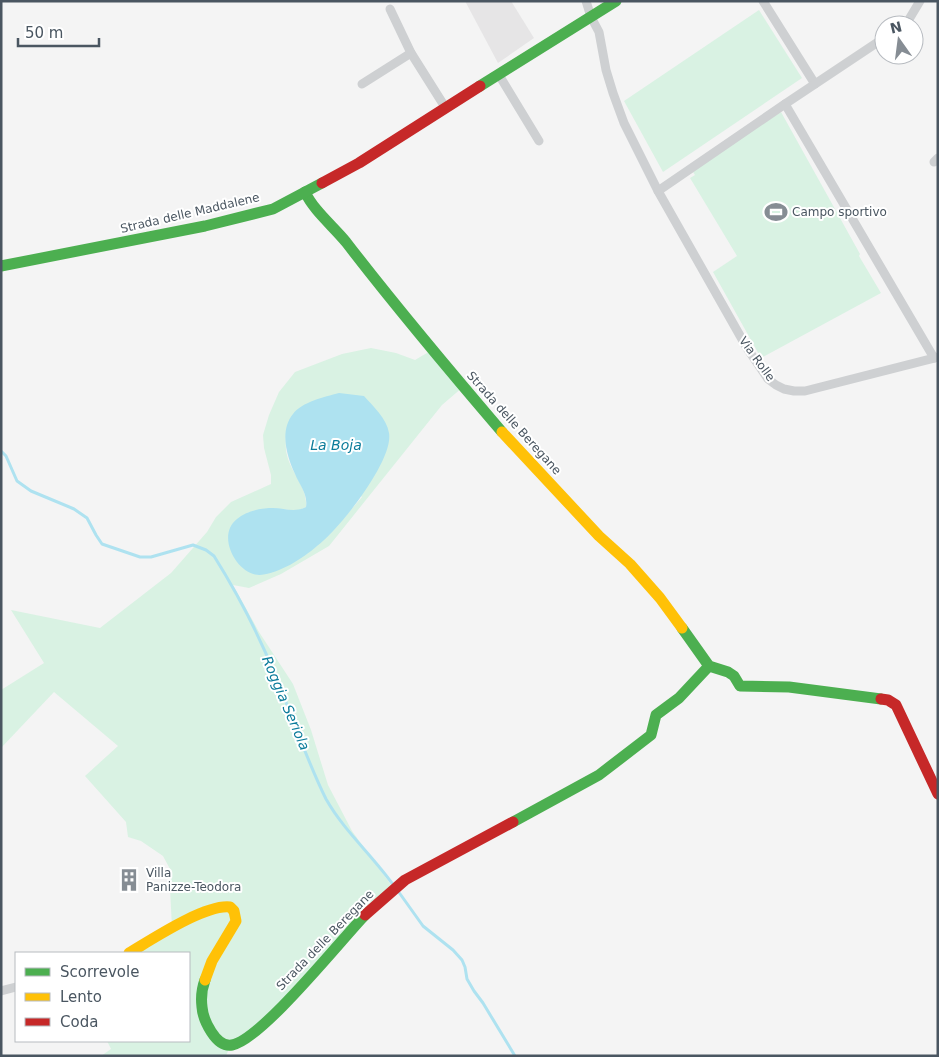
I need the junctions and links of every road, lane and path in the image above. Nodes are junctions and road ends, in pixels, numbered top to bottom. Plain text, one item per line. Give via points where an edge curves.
1 (586, 1) edge
2 (616, 1) edge
3 (763, 1) edge
4 (920, 1) edge
5 (390, 9) dead end
6 (911, 15) edge
7 (591, 17) junction
8 (874, 45) edge
9 (411, 53) junction
10 (499, 75) junction
11 (362, 84) dead end
12 (815, 84) junction
13 (785, 104) junction
14 (445, 107) junction
15 (539, 141) dead end
16 (658, 191) junction
17 (305, 192) junction
18 (1, 266) edge
19 (936, 358) edge
20 (709, 666) junction
21 (938, 794) edge
22 (131, 952) edge
23 (15, 988) edge
24 (1, 991) edge

1 - 7 street, Via Rolle
2 - 7 street, Strada delle Maddalene
3 - 12 street
4 - 6 street
5 - 9 street
7 - 10 street, Strada delle Maddalene
7 - 16 street, Via Rolle via 599,32 606,70 624,123
8 - 12 street
9 - 11 street
9 - 14 street
10 - 14 street, Strada delle Maddalene
10 - 15 street
12 - 13 street
13 - 16 street
13 - 19 street, Via Rolle
14 - 17 street, Strada delle Maddalene via 359,163
16 - 19 street, Via Rolle via 747,348 776,386 805,391
17 - 18 street, Strada delle Maddalene via 273,209 205,226
17 - 20 street, Strada delle Beregane via 505,436 660,598
20 - 21 street via 728,672 740,686 789,688 888,700 896,704
20 - 22 street, Strada delle Beregane via 679,698 656,715 651,735 599,775 413,875 397,887 365,915 273,1016 236,1044 221,1043 211,1033 202,1008 203,986 212,961 236,921 234,909 228,906 207,911
23 - 24 street

